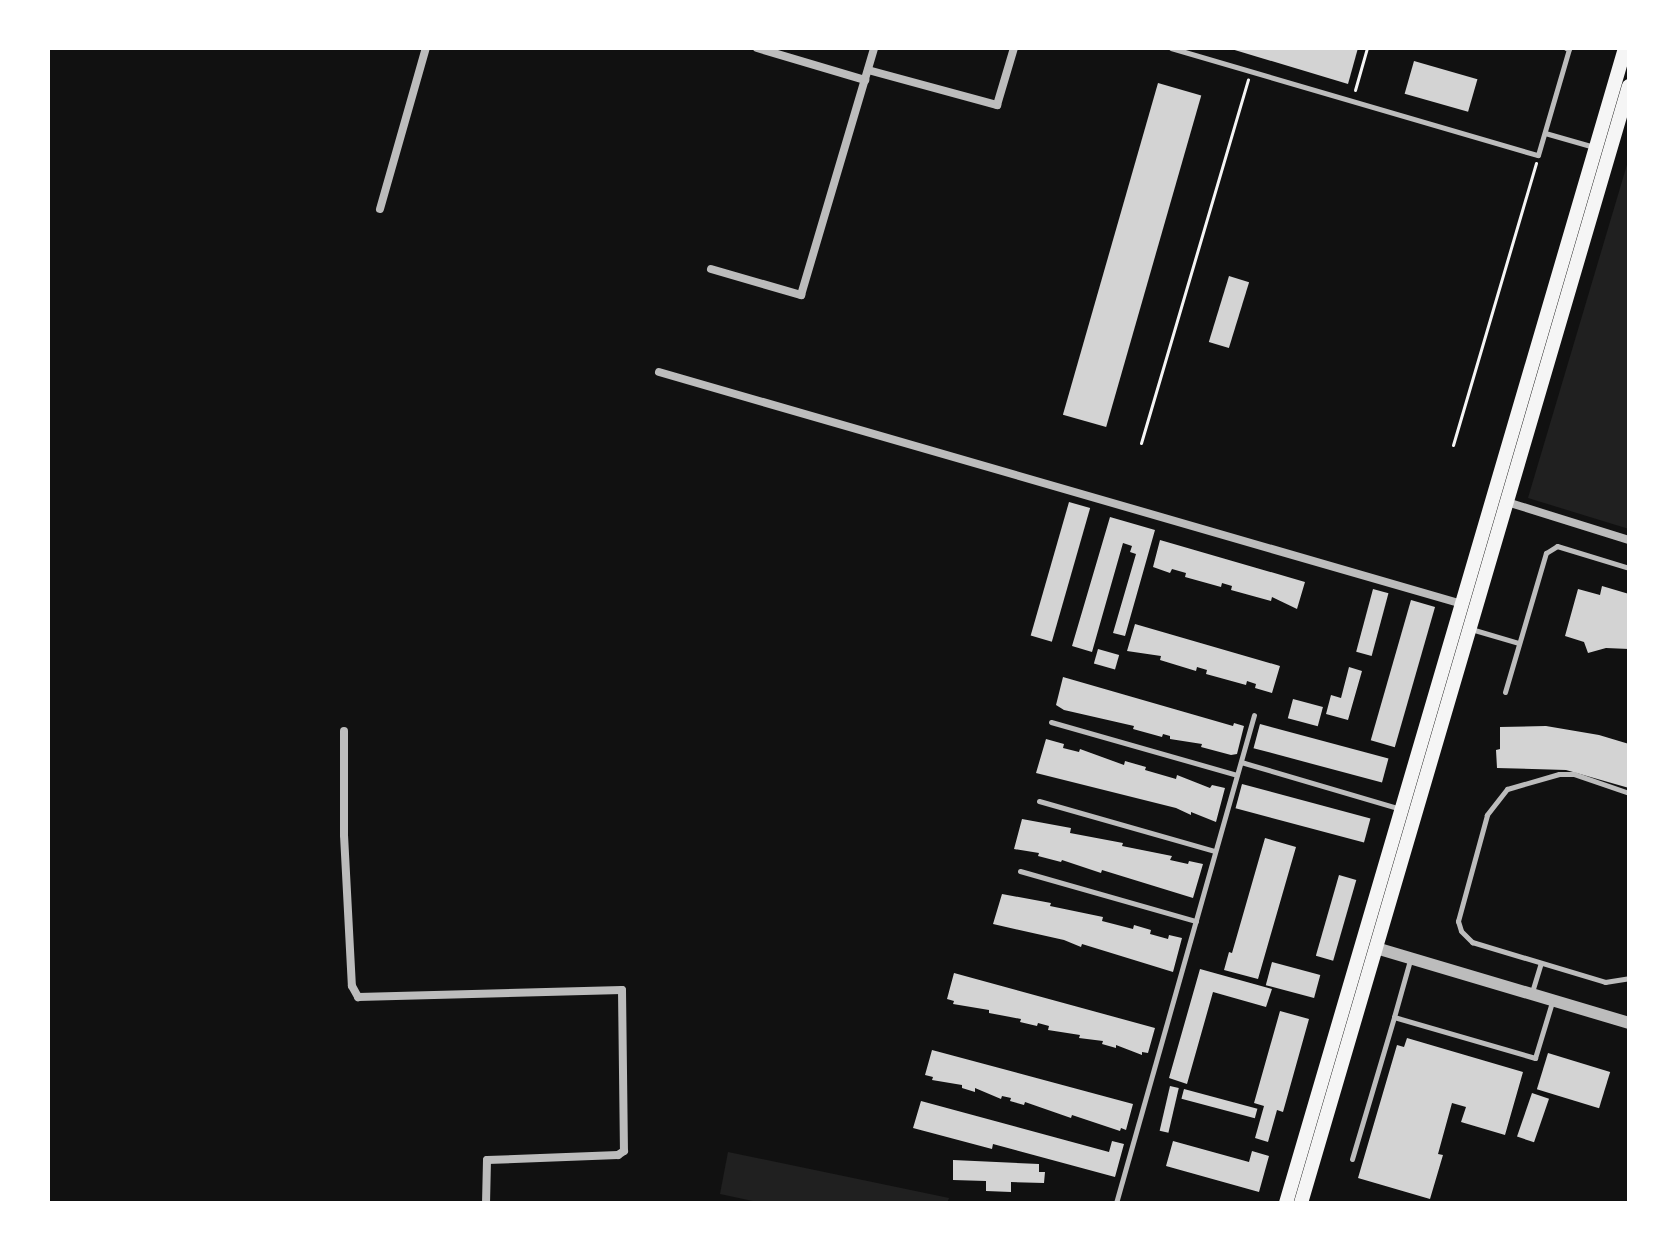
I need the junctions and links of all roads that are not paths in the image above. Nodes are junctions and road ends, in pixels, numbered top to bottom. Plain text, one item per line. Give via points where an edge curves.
1 (426, 48) edge
2 (757, 48) edge
3 (874, 48) edge
4 (1014, 48) edge
5 (1171, 48) edge
6 (1566, 48) edge
7 (1625, 48) edge
8 (868, 70) junction
9 (865, 80) junction
10 (1629, 86) edge
11 (1545, 133) junction
12 (1596, 148) junction
13 (380, 209) dead end
14 (711, 269) dead end
15 (659, 372) dead end
16 (1507, 502) junction
17 (1629, 540) edge
18 (1629, 568) edge
19 (1462, 604) junction
20 (1470, 628) junction
21 (1520, 643) junction
22 (1505, 692) dead end
23 (1254, 715) dead end
24 (1051, 722) dead end
25 (344, 731) dead end
26 (1241, 762) junction
27 (1237, 775) junction
28 (1629, 793) edge
29 (1039, 801) dead end
30 (1402, 809) junction
31 (1216, 851) junction
32 (1020, 871) dead end
33 (1196, 921) junction
34 (1376, 948) junction
35 (1411, 958) junction
36 (1541, 963) junction
37 (1629, 978) edge
38 (1531, 994) junction
39 (1552, 1000) junction
40 (1394, 1017) junction
41 (1629, 1023) edge
42 (1352, 1159) dead end
43 (486, 1203) edge
44 (1116, 1203) edge
45 (1286, 1203) edge
46 (1301, 1203) edge

1 - 13 street
2 - 9 street
3 - 8 street
4 - 8 street via 997,105
5 - 11 lane via 1538,155
6 - 11 lane
7 - 12 main road
8 - 9 street
9 - 14 street via 801,295
10 - 16 main road
11 - 12 lane
12 - 19 main road
15 - 19 street
16 - 17 street
16 - 20 main road
18 - 21 lane via 1557,546 1546,553
19 - 30 main road
20 - 21 lane
20 - 34 main road
21 - 22 lane
23 - 26 lane
24 - 27 lane
25 - 43 street via 344,835 352,986 358,997 622,990 624,1151 487,1160
26 - 27 lane
26 - 30 lane
27 - 31 lane
28 - 36 lane via 1559,774 1507,789 1492,804 1459,910 1461,931 1472,942
29 - 31 lane
30 - 45 main road
31 - 33 lane
32 - 33 lane
33 - 44 lane
34 - 35 street
34 - 46 main road
35 - 38 street
35 - 40 lane
36 - 37 lane via 1605,982
36 - 38 lane
38 - 39 street
39 - 40 lane via 1535,1058
39 - 41 street
40 - 42 lane

